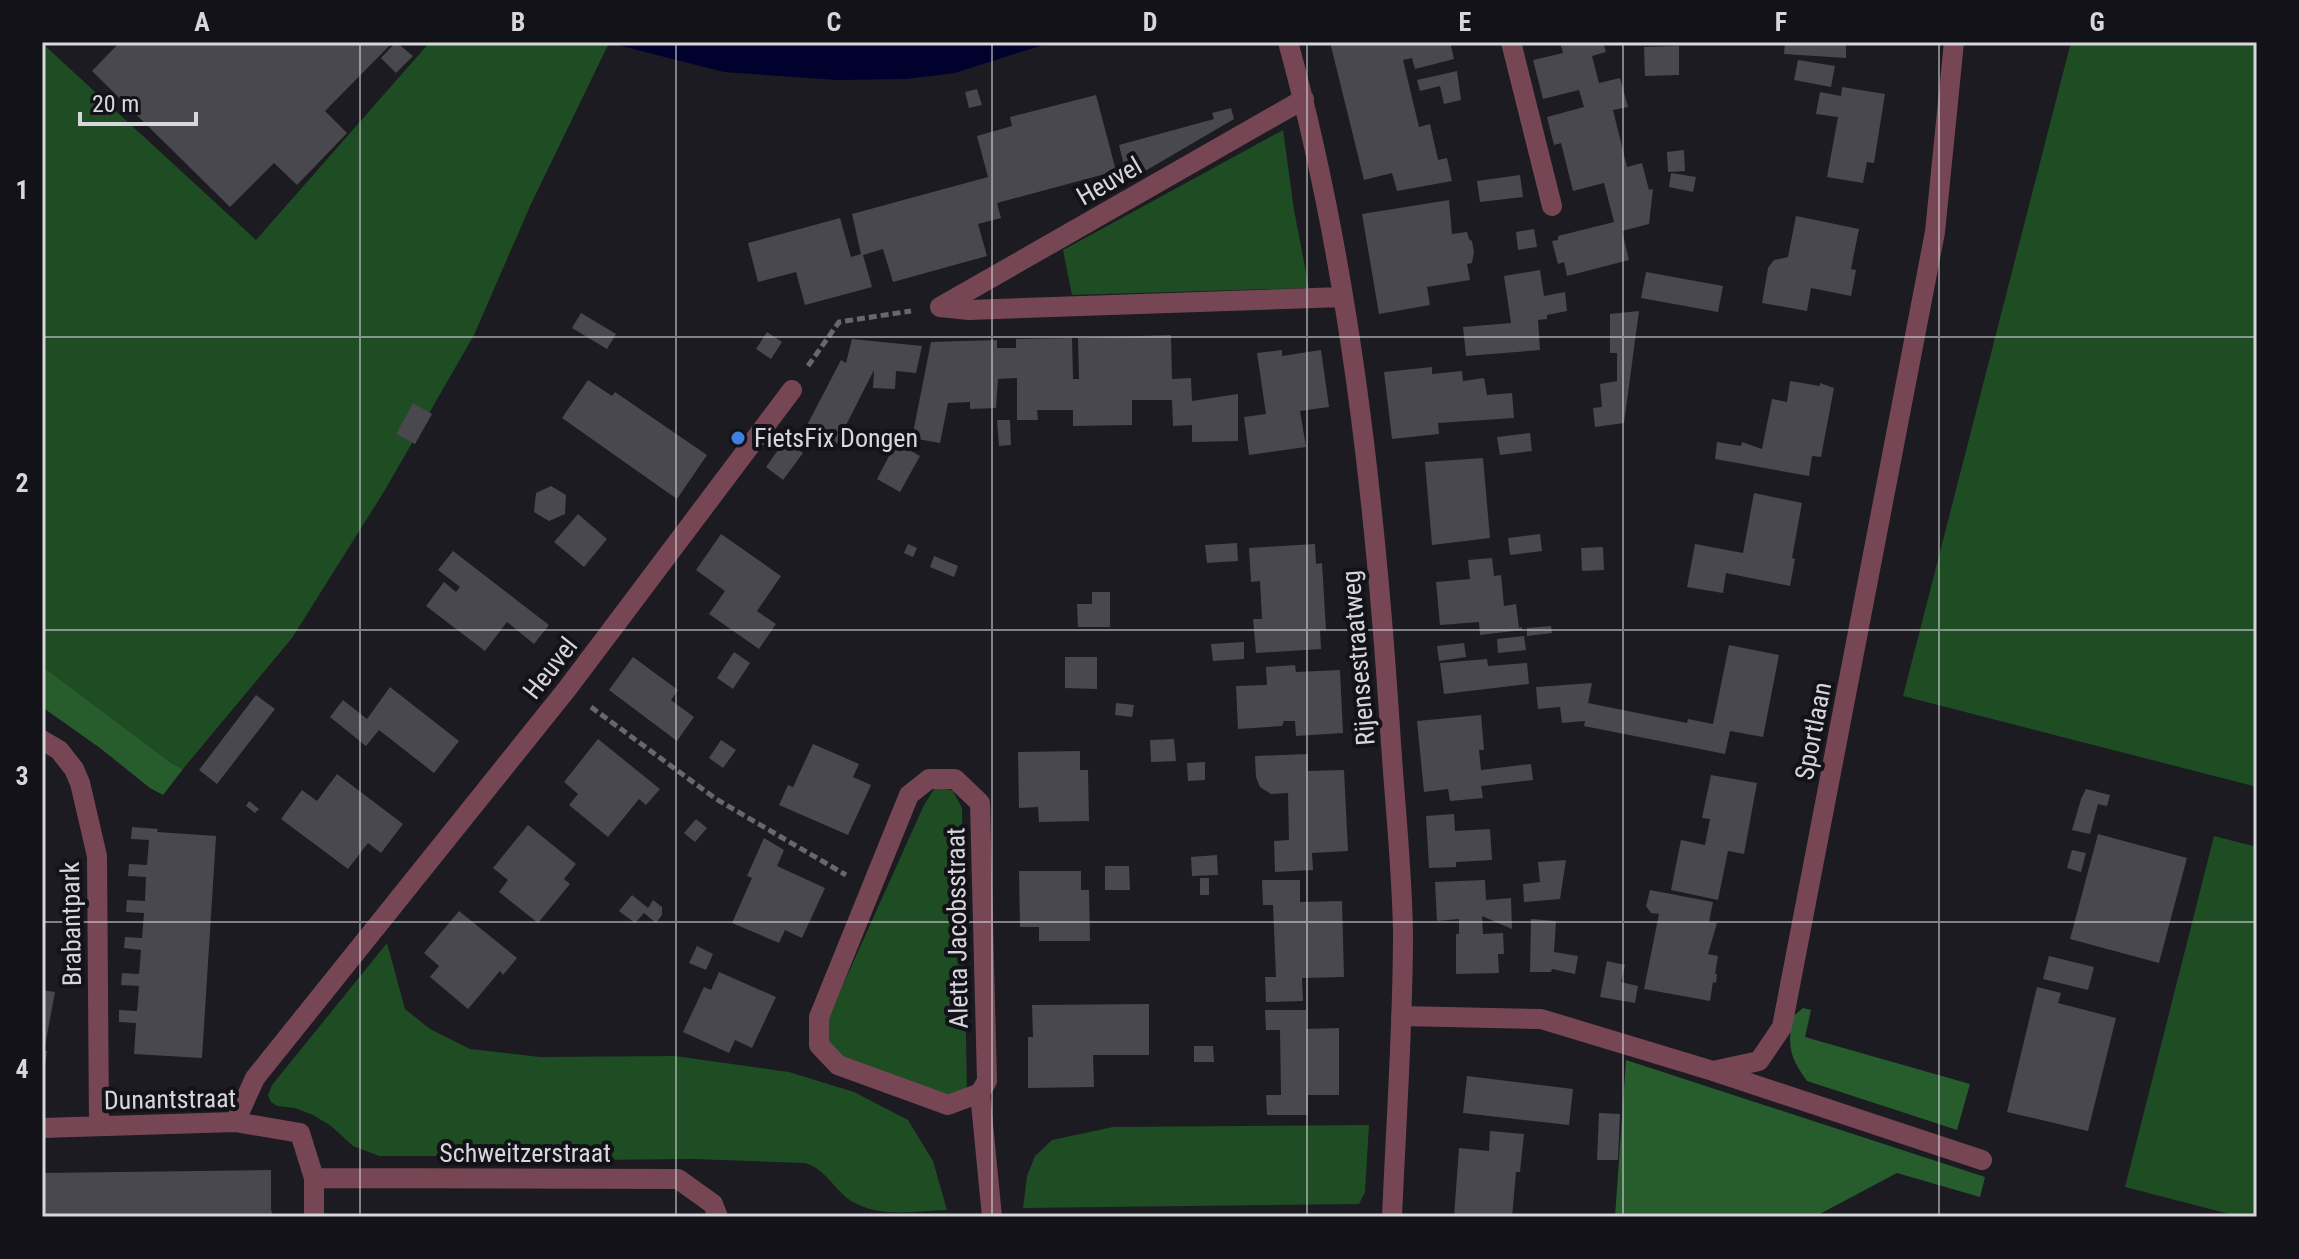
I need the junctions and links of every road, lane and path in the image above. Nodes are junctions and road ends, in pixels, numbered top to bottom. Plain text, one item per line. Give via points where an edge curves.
1 (1288, 42) edge
2 (1511, 42) edge
3 (1954, 42) edge
4 (1304, 99) junction
5 (1552, 206) dead end
6 (1342, 297) junction
7 (940, 307) junction
8 (792, 390) joint
9 (567, 689) junction
10 (42, 740) edge
11 (871, 889) junction
12 (1401, 1016) junction
13 (1713, 1071) junction
14 (980, 1093) junction
15 (235, 1122) junction
16 (99, 1125) junction
17 (42, 1128) edge
18 (1982, 1160) dead end
19 (314, 1178) junction
20 (314, 1217) edge
21 (718, 1217) edge
22 (992, 1217) edge
23 (1392, 1217) edge

1 - 4 street, Rijensestraatweg
2 - 5 street
3 - 13 street, Sportlaan via 1935,232 1782,1027 1759,1061
4 - 6 street, Rijensestraatweg
4 - 7 street, Heuvel
6 - 7 street
6 - 12 street, Rijensestraatweg via 1366,457 1385,654 1403,931
7 - 8 path via 839,322
8 - 9 street, Heuvel
9 - 11 path via 716,799
9 - 15 street, Heuvel via 255,1078
10 - 16 street, Brabantpark via 59,750 74,769 97,856
11 - 14 street, Aletta Jacobsstraat via 819,1017 819,1045 838,1065 948,1105
11 - 14 street, Aletta Jacobsstraat via 909,795 929,779 955,779 980,803 987,1081
12 - 13 street, Sportlaan via 1541,1019
12 - 23 street, Rijensestraatweg
13 - 18 street
14 - 22 street, Aletta Jacobsstraat
15 - 16 street, Dunantstraat
15 - 19 street, Dunantstraat via 300,1133
16 - 17 street, Dunantstraat
19 - 20 street
19 - 21 street, Schweitzerstraat via 678,1179 713,1204

